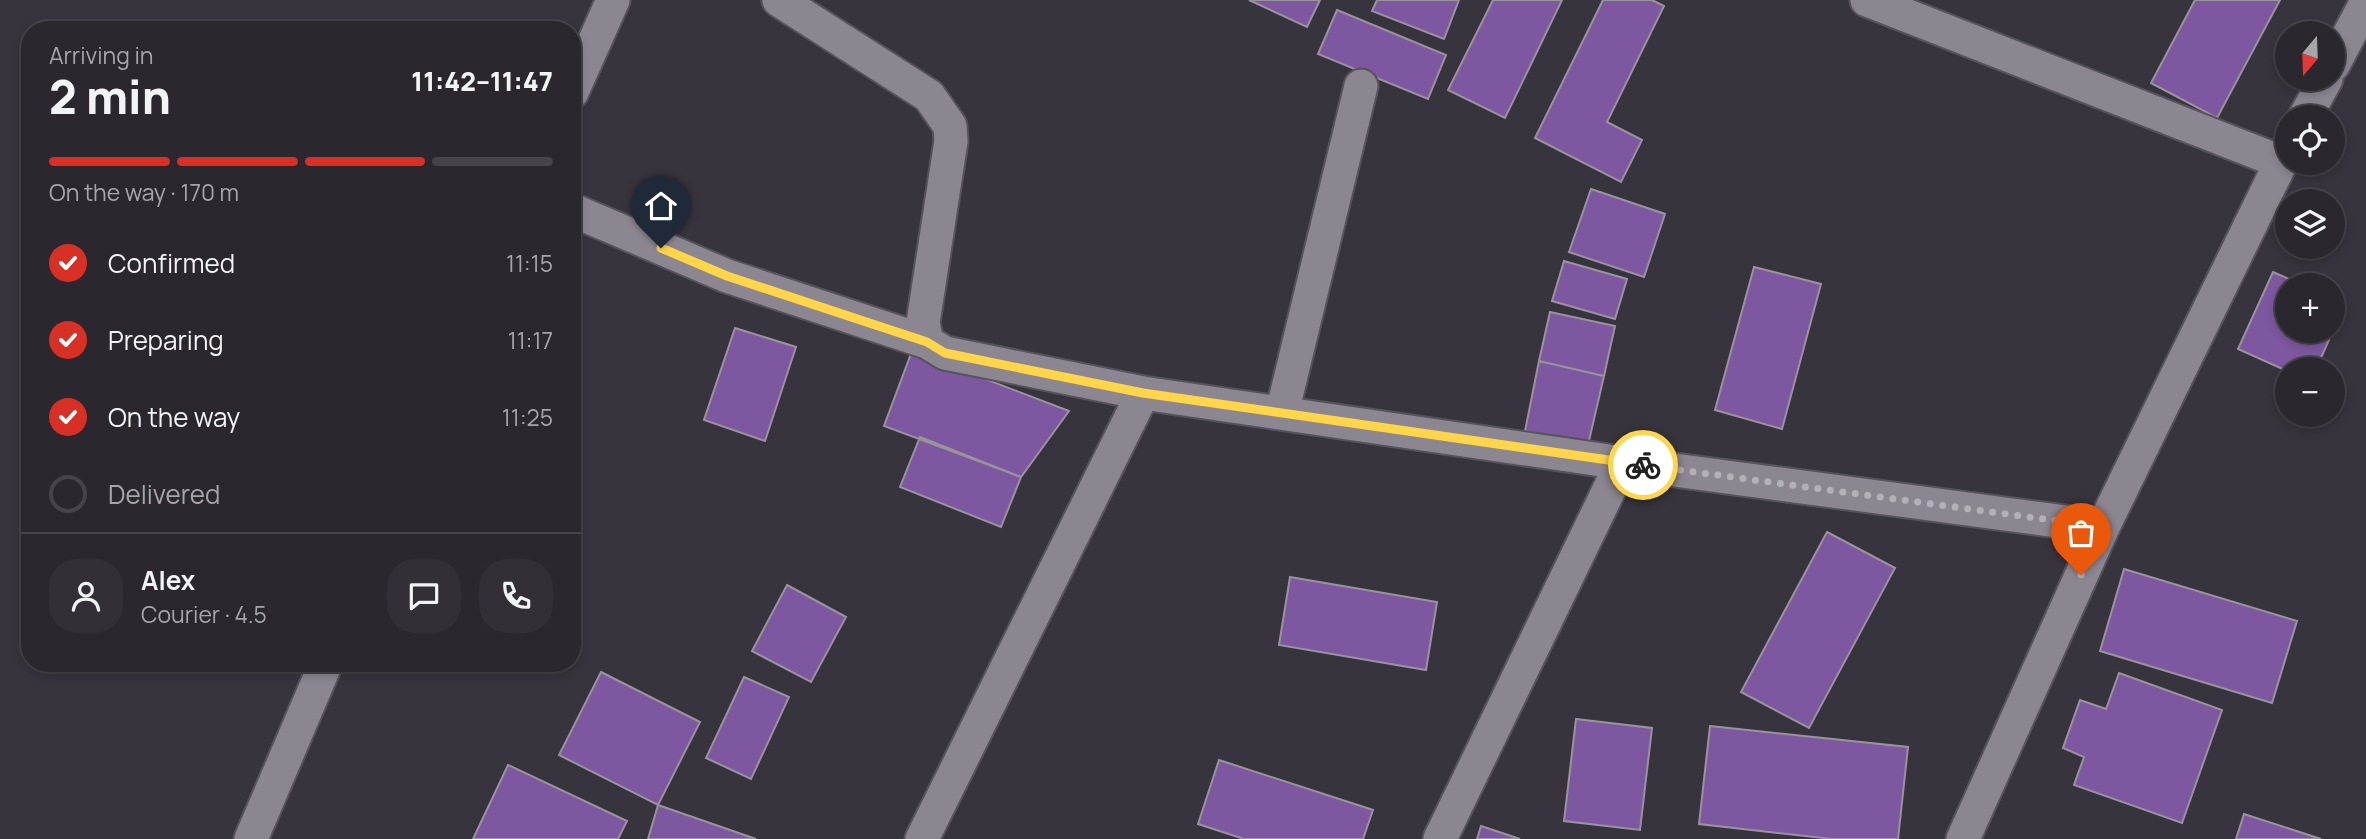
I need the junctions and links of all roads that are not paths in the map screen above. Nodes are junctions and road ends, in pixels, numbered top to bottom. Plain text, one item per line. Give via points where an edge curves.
1 (613, 0) edge
2 (779, 0) edge
3 (1867, 0) edge
4 (2366, 3) edge
5 (2345, 42) edge
6 (581, 72) edge
7 (1361, 86) dead end
8 (2275, 153) edge
9 (2275, 174) edge
10 (581, 215) edge
11 (927, 342) junction
12 (1143, 393) junction
13 (1282, 413) junction
14 (1622, 463) junction
15 (2103, 527) junction
16 (322, 672) edge
17 (251, 839) edge
18 (922, 839) edge
19 (1440, 839) edge
20 (1963, 839) edge

1 - 6 street
2 - 11 street via 929,96 950,126 923,323
3 - 8 street
4 - 5 street
7 - 13 street
9 - 15 street
10 - 11 street via 727,276
11 - 12 street via 945,353
12 - 13 street
12 - 18 street
13 - 14 street
14 - 15 street
14 - 19 street
15 - 20 street
16 - 17 street

